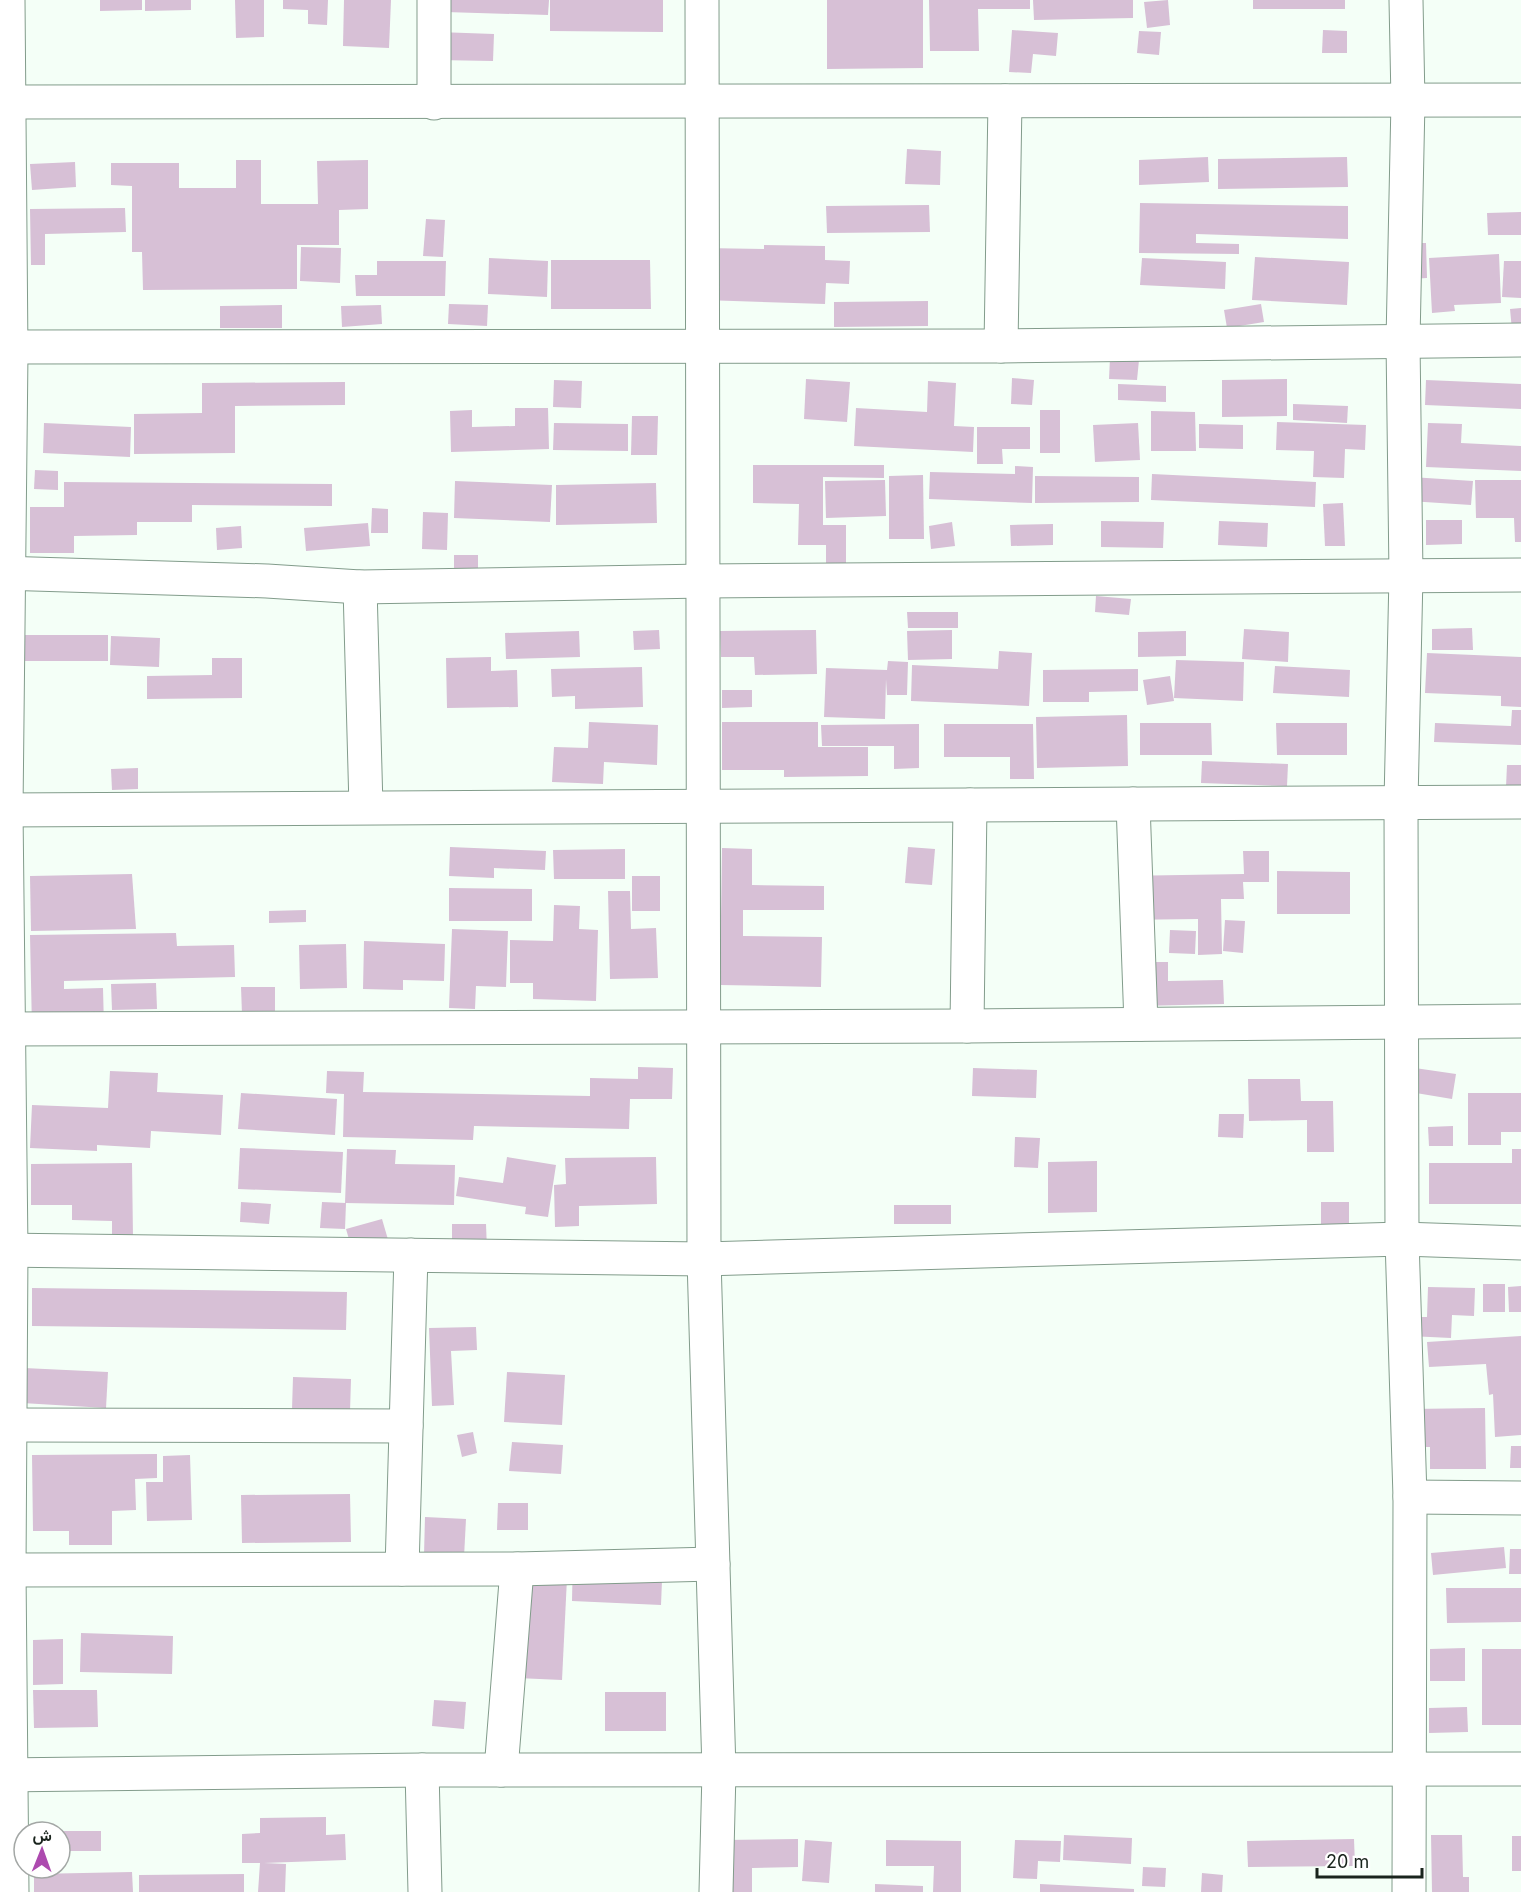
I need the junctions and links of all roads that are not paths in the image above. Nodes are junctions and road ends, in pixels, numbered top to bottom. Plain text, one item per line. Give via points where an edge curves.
1 (8, 0) edge
2 (434, 0) edge
3 (702, 0) edge
4 (1406, 0) edge
5 (1521, 100) edge
6 (1005, 101) junction
7 (1408, 101) junction
8 (4, 102) edge
9 (703, 102) junction
10 (434, 103) junction
11 (1521, 340) edge
12 (1402, 341) junction
13 (701, 346) junction
14 (1001, 346) junction
15 (4, 347) edge
16 (5, 573) edge
17 (1406, 575) junction
18 (1521, 575) edge
19 (704, 581) junction
20 (360, 587) junction
21 (1401, 802) junction
22 (1521, 802) edge
23 (1132, 804) junction
24 (970, 805) junction
25 (705, 806) junction
26 (366, 807) junction
27 (3, 810) edge
28 (1521, 1022) edge
29 (1142, 1024) junction
30 (1402, 1024) junction
31 (705, 1026) junction
32 (967, 1026) junction
33 (5, 1029) edge
34 (1402, 1239) junction
35 (1521, 1243) edge
36 (5, 1250) edge
37 (411, 1255) junction
38 (705, 1259) junction
39 (10, 1425) junction
40 (406, 1426) junction
41 (1410, 1497) junction
42 (1521, 1498) edge
43 (5, 1506) edge
44 (713, 1564) junction
45 (402, 1569) junction
46 (516, 1569) junction
47 (9, 1570) junction
48 (1408, 1768) junction
49 (1521, 1769) edge
50 (422, 1770) junction
51 (501, 1770) junction
52 (719, 1771) junction
53 (5, 1775) edge
54 (12, 1892) edge
55 (425, 1892) edge
56 (716, 1892) edge
57 (1409, 1892) edge

1 - 8 street
2 - 10 street
3 - 9 street
4 - 7 street
5 - 7 street
6 - 7 street
6 - 9 street
6 - 14 street
7 - 12 street
8 - 10 street
8 - 15 street
9 - 10 street
9 - 13 street
11 - 12 street
12 - 14 street
12 - 17 street
13 - 14 street
13 - 15 street
13 - 19 street
15 - 16 street
16 - 20 street
16 - 27 street
17 - 18 street
17 - 19 street
17 - 21 street
19 - 20 street
19 - 25 street
20 - 26 street
21 - 22 street
21 - 23 street
21 - 30 street
23 - 24 street
23 - 29 street
24 - 25 street
24 - 32 street
25 - 26 street
25 - 31 street
26 - 27 street
27 - 33 street
28 - 30 street
29 - 30 street
29 - 32 street
30 - 34 street
31 - 32 street
31 - 33 street
31 - 38 street
33 - 36 street
34 - 35 street
34 - 38 street
34 - 41 street
36 - 37 street
36 - 39 street
37 - 38 street
37 - 40 street
38 - 44 street
39 - 40 street
39 - 43 street
40 - 45 street
41 - 42 street
41 - 48 street
43 - 47 street
44 - 46 street
44 - 52 street
45 - 46 street
45 - 47 street
46 - 51 street
47 - 53 street
48 - 49 street
48 - 52 street
48 - 57 street
50 - 51 street
50 - 53 street
50 - 55 street
51 - 52 street
52 - 56 street
53 - 54 street

